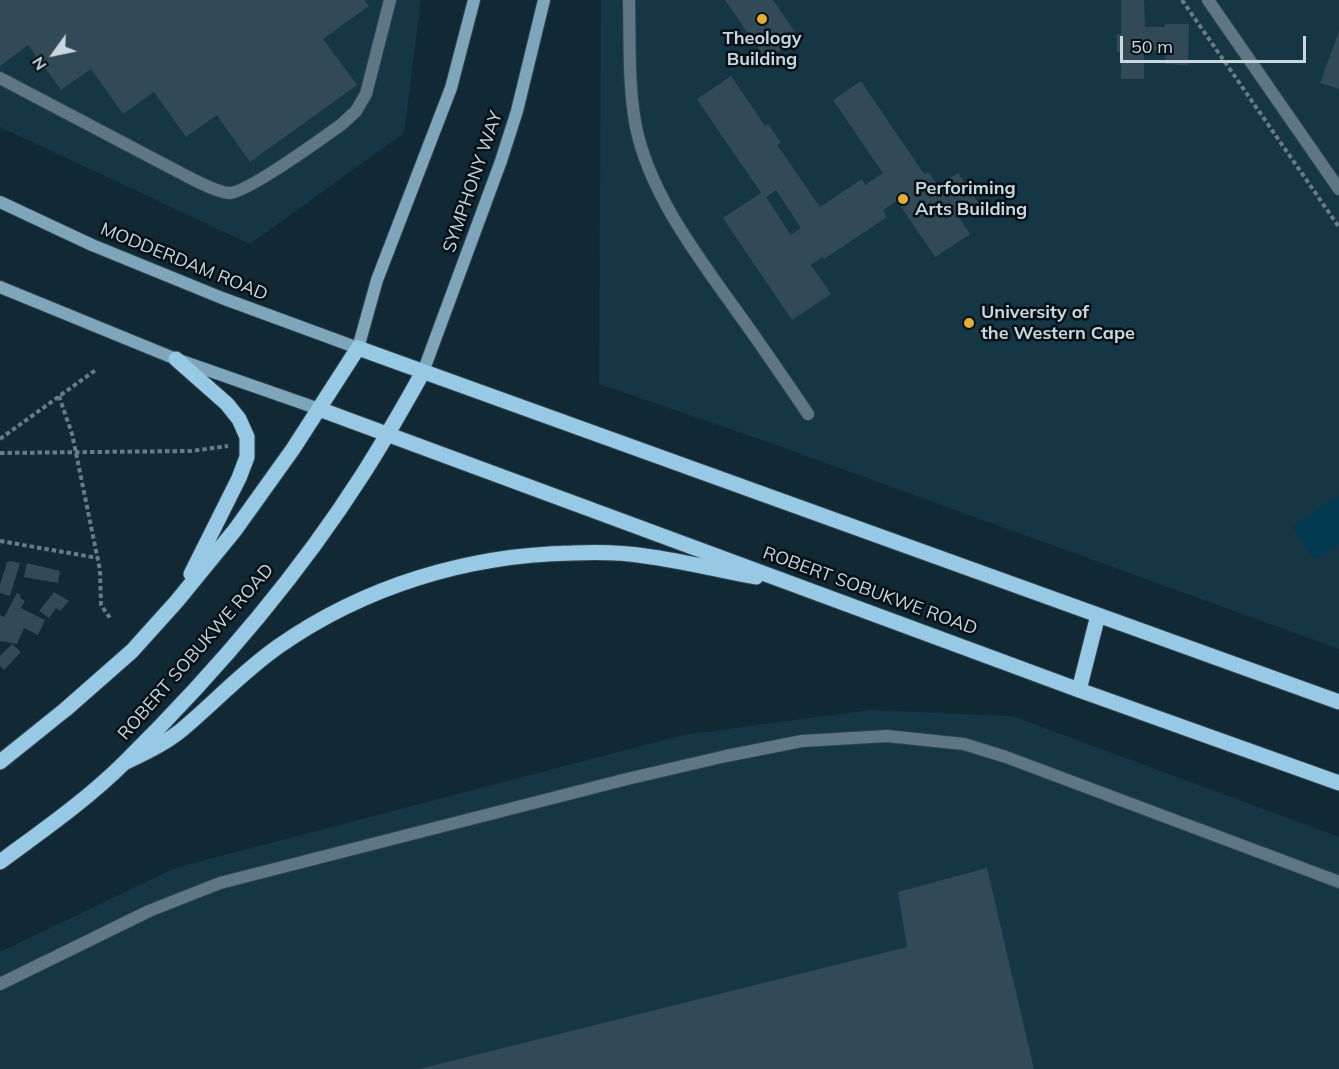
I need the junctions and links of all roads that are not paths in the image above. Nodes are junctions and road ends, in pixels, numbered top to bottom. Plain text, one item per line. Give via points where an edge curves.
1 (390, 0) edge
2 (474, 0) edge
3 (544, 0) edge
4 (629, 0) edge
5 (1208, 0) edge
6 (0, 78) edge
7 (1339, 188) edge
8 (0, 202) edge
9 (0, 287) edge
10 (358, 348) junction
11 (176, 359) junction
12 (423, 372) junction
13 (319, 409) junction
14 (808, 414) dead end
15 (387, 435) junction
16 (803, 587) junction
17 (177, 601) junction
18 (1098, 615) junction
19 (1079, 690) junction
20 (1339, 702) edge
21 (0, 762) edge
22 (124, 763) junction
23 (1339, 783) edge
24 (0, 862) edge
25 (1339, 882) edge
26 (0, 984) edge

1 - 6 lane via 366,94 356,111 249,186 231,193 213,189
2 - 10 main road via 451,88 377,280
3 - 12 main road, SYMPHONY WAY via 501,161
4 - 14 lane via 636,127 656,182 694,251
5 - 7 lane
8 - 10 main road, MODDERDAM ROAD via 92,245
9 - 11 main road
10 - 12 main road
10 - 13 main road
11 - 13 main road
11 - 17 main road via 227,404 239,418 247,437 247,457 239,478
12 - 15 main road, ROBERT SOBUKWE ROAD
12 - 18 main road
13 - 15 main road, ROBERT SOBUKWE ROAD
13 - 17 main road via 235,530
15 - 16 main road, ROBERT SOBUKWE ROAD
15 - 22 main road, ROBERT SOBUKWE ROAD via 278,591
16 - 19 main road, ROBERT SOBUKWE ROAD
16 - 22 main road via 644,555 597,552 493,559 446,569 368,596 295,634 261,658 177,733
17 - 21 main road via 132,651
18 - 19 main road
18 - 20 main road
19 - 23 main road, ROBERT SOBUKWE ROAD
22 - 24 main road, ROBERT SOBUKWE ROAD
25 - 26 lane via 964,744 887,736 848,737 802,741 627,779 220,883 149,911

